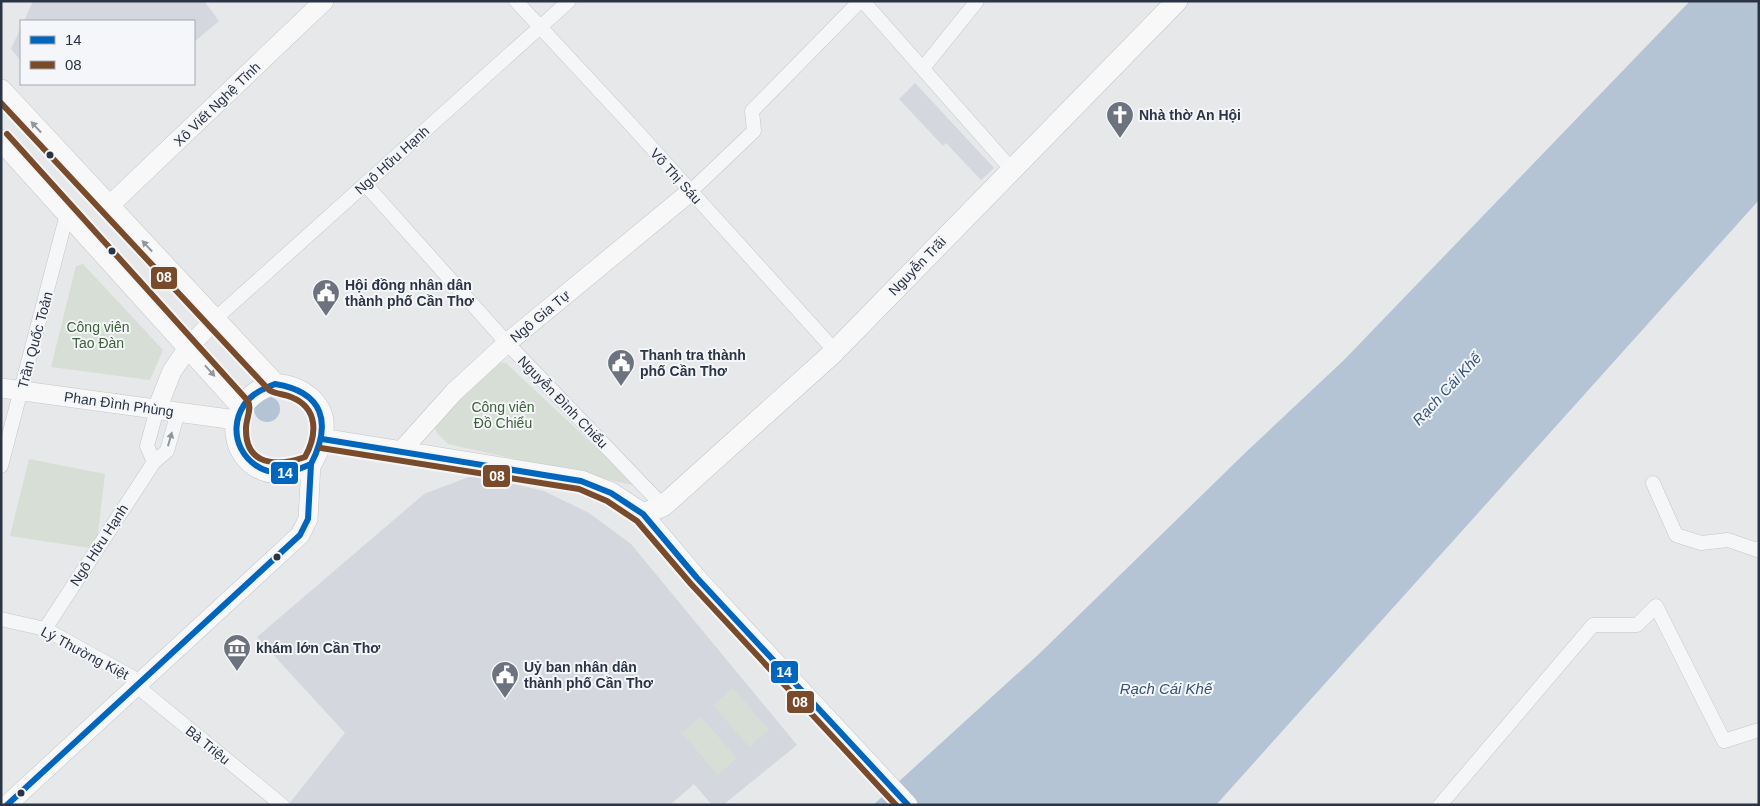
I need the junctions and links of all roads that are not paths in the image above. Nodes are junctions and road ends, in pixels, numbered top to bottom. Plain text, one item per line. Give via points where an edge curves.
1 (324, 1) edge
2 (516, 1) edge
3 (569, 1) edge
4 (862, 1) edge
5 (977, 1) edge
6 (1176, 1) edge
7 (540, 27) junction
8 (922, 68) junction
9 (1, 90) edge
10 (1, 140) edge
11 (1012, 170) junction
12 (365, 184) junction
13 (690, 192) junction
14 (109, 206) junction
15 (67, 214) junction
16 (215, 319) junction
17 (507, 343) junction
18 (188, 348) junction
19 (835, 351) junction
20 (275, 384) junction
21 (1, 388) edge
22 (21, 391) junction
23 (157, 409) junction
24 (178, 412) junction
25 (239, 413) junction
26 (322, 439) junction
27 (401, 451) junction
28 (154, 462) junction
29 (311, 464) junction
30 (1, 466) edge
31 (1653, 483) dead end
32 (653, 510) junction
33 (1759, 548) edge
34 (1, 619) edge
35 (45, 629) junction
36 (139, 681) junction
37 (1759, 730) edge
38 (7, 805) edge
39 (282, 805) edge
40 (908, 805) edge
41 (1440, 805) edge

1 - 14 street, Xô Viết Nghệ Tĩnh
2 - 7 street, Võ Thị Sáu
3 - 7 street, Ngô Hữu Hạnh
4 - 8 street
4 - 13 street via 752,111 754,131
5 - 8 street
6 - 11 main road, Nguyễn Trãi
7 - 12 street, Ngô Hữu Hạnh
7 - 13 street, Võ Thị Sáu
8 - 11 street
14 -> 9 main road
10 - 15 main road
11 - 19 main road, Nguyễn Trãi
12 - 16 street, Ngô Hữu Hạnh
12 - 17 street, Nguyễn Đình Chiểu
13 - 17 street, Ngô Gia Tự
13 - 19 street, Võ Thị Sáu
16 -> 14 main road
15 - 18 main road
15 - 22 street, Trần Quốc Toản
16 - 18 street
16 - 20 main road
17 - 27 street, Ngô Gia Tự via 454,392
17 - 32 street, Nguyễn Đình Chiểu
18 - 23 street via 172,372
18 -> 25 main road
19 - 32 main road, Nguyễn Trãi
20 - 25 main road via 250,396
20 - 26 main road via 296,388 313,400 323,425
21 - 22 street, Phan Đình Phùng
22 - 23 street, Phan Đình Phùng
22 - 30 street, Trần Quốc Toản
23 - 24 street, Phan Đình Phùng
23 - 28 street via 147,446
24 - 25 street, Phan Đình Phùng
28 -> 24 street, Ngô Hữu Hạnh via 167,451
25 - 29 main road via 236,435 250,462 263,470 278,473
26 - 27 main road
26 - 29 main road
27 - 32 main road via 580,481
28 - 35 street, Ngô Hữu Hạnh
29 - 36 street via 308,519 300,535
31 - 33 street via 1676,535 1701,543 1728,540 1744,547
32 - 40 street via 697,578
34 - 35 street, Lý Thường Kiệt
35 - 36 street, Lý Thường Kiệt
36 - 38 street
36 - 39 street, Bà Triệu via 144,692
37 - 41 street via 1724,741 1656,606 1637,625 1593,625

